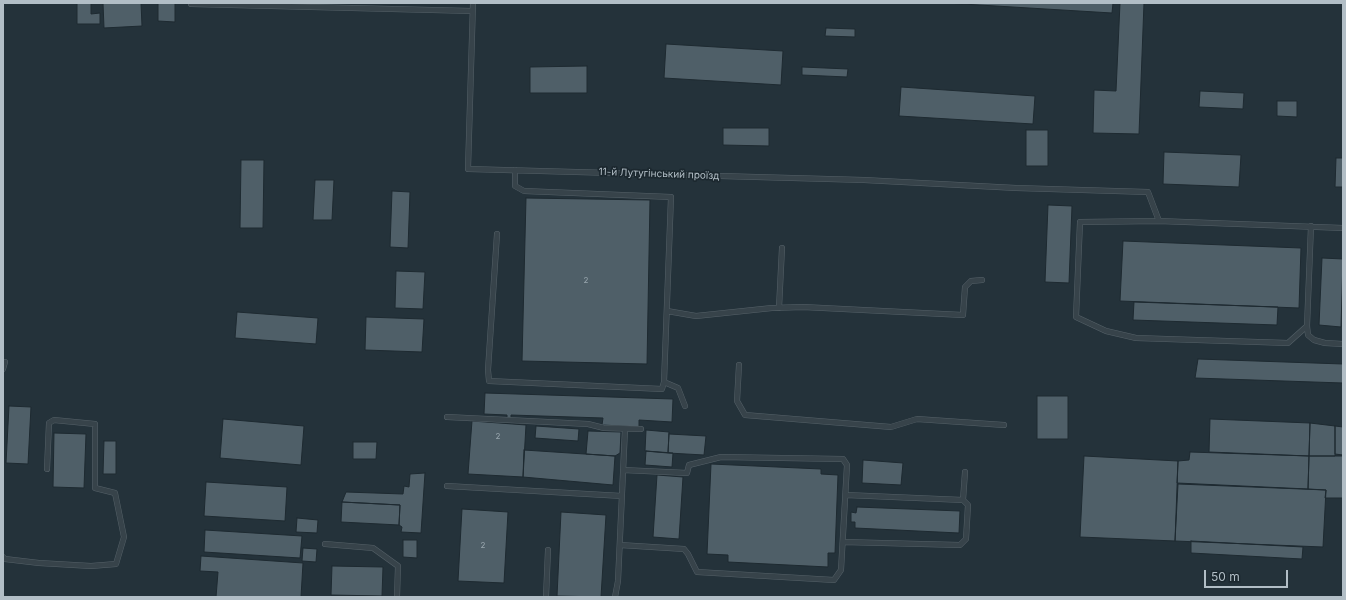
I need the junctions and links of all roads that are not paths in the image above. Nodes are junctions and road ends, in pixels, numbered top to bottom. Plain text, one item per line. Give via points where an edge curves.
1 (473, 3) edge
2 (191, 4) dead end
3 (472, 11) junction
4 (515, 170) junction
5 (1159, 221) junction
6 (1311, 226) junction
7 (1343, 228) edge
8 (497, 234) dead end
9 (782, 248) dead end
10 (982, 280) dead end
11 (779, 308) junction
12 (667, 311) junction
13 (1307, 326) junction
14 (1343, 344) edge
15 (5, 362) dead end
16 (739, 365) dead end
17 (3, 369) edge
18 (664, 382) junction
19 (685, 406) dead end
20 (448, 417) dead end
21 (1004, 424) dead end
22 (625, 429) junction
23 (641, 429) dead end
24 (47, 469) dead end
25 (624, 470) junction
26 (965, 472) dead end
27 (447, 486) dead end
28 (846, 494) junction
29 (622, 496) junction
30 (963, 500) junction
31 (843, 542) junction
32 (325, 544) dead end
33 (620, 545) junction
34 (548, 550) dead end
35 (3, 557) edge
36 (397, 597) edge
37 (546, 597) edge
38 (615, 597) edge

1 - 3 lane, 11-й Лутугінський проїзд
2 - 3 lane
3 - 4 lane, 11-й Лутугінський проїзд via 468,169
4 - 5 lane, 11-й Лутугінський проїзд via 864,180 1148,192
4 - 12 lane via 515,186 524,191 671,197
5 - 6 lane
5 - 13 lane via 1080,222 1076,317 1106,330 1136,338 1288,343
6 - 7 lane
6 - 13 lane
8 - 18 lane via 489,381 662,389
9 - 11 lane
10 - 11 lane via 971,281 965,286 963,315
11 - 12 lane via 696,316
12 - 18 lane
13 - 14 lane via 1308,335 1314,340
15 - 17 lane
16 - 21 lane via 737,401 745,415 891,427 917,419
18 - 19 lane via 678,388
20 - 22 lane via 588,424
22 - 23 lane
22 - 25 lane
24 - 35 lane via 49,423 54,420 95,424 95,488 115,493 124,538 116,564 91,566 39,563
25 - 28 lane via 686,473 689,465 720,457 843,459 847,465
25 - 29 lane
26 - 30 lane
27 - 29 lane
28 - 30 lane
28 - 31 lane
29 - 33 lane
30 - 31 lane via 968,505 966,539 960,545
31 - 33 lane via 841,570 834,580 697,572 684,549
32 - 36 lane via 373,548 398,566
33 - 38 lane
34 - 37 lane

